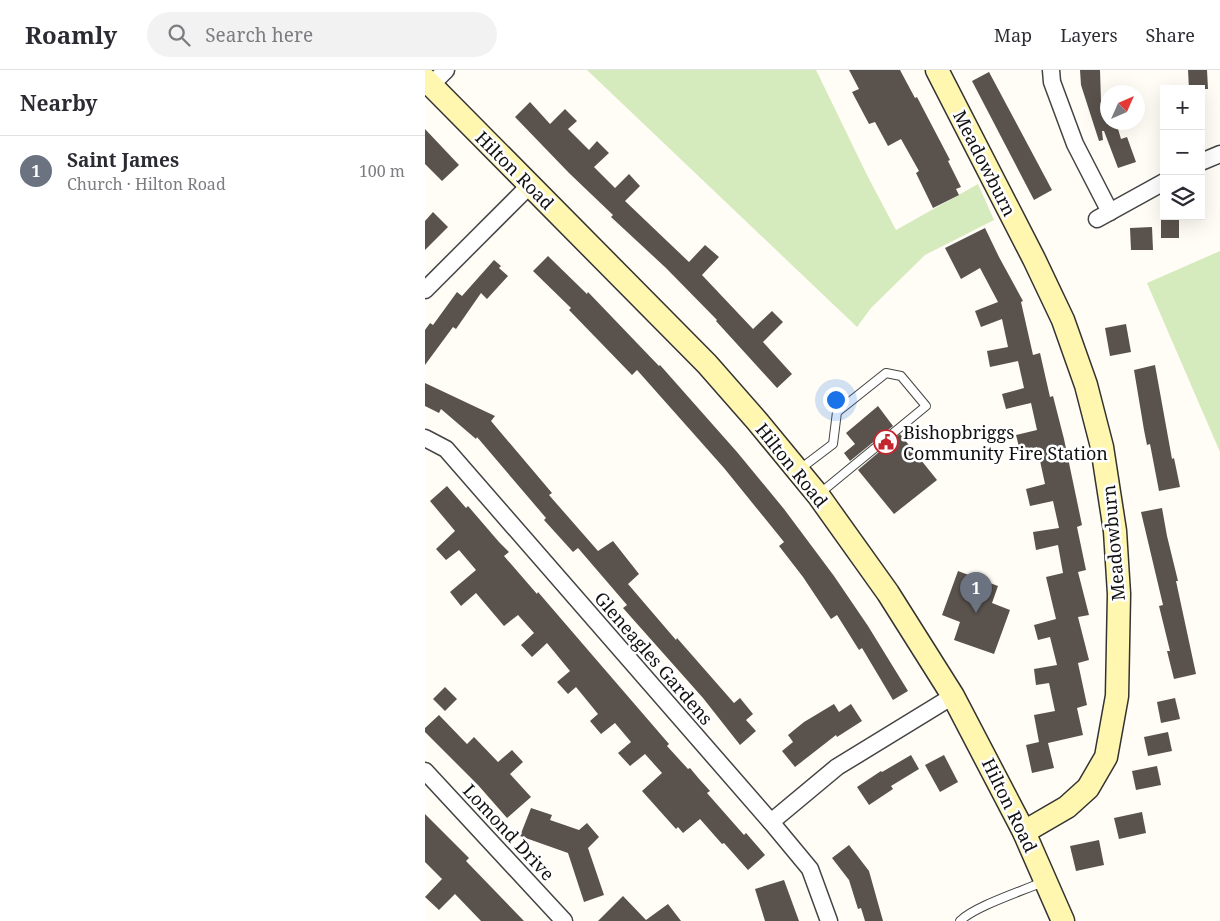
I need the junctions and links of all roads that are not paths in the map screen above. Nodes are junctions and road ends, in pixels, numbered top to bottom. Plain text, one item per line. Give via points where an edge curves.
1 (937, 70) edge
2 (1051, 70) edge
3 (434, 78) edge
4 (1220, 154) edge
5 (1205, 160) edge
6 (1160, 184) edge
7 (530, 185) junction
8 (425, 290) edge
9 (425, 438) edge
10 (798, 470) junction
11 (818, 495) junction
12 (953, 696) junction
13 (425, 771) edge
14 (771, 822) junction
15 (1024, 832) junction
16 (1046, 881) junction
17 (564, 921) edge
18 (829, 921) edge
19 (960, 921) edge
20 (1063, 921) edge

1 - 15 street, Meadowburn via 1063,320 1086,385 1102,447 1115,531 1119,594 1117,696 1106,758 1088,788 1067,807
2 - 6 street via 1052,82 1103,215
3 - 7 street, Hilton Road
4 - 5 street
7 - 8 street
7 - 10 street, Hilton Road via 707,364
9 - 14 street, Gleneagles Gardens via 446,450
10 - 11 street, Hilton Road
10 - 11 lane via 833,444 837,412 886,373 901,376 926,406
11 - 12 street, Hilton Road via 888,593
12 - 14 street via 837,768
12 - 15 street, Hilton Road
13 - 17 street, Lomond Drive
14 - 18 street, Gleneagles Gardens via 810,869
15 - 16 street, Hilton Road
16 - 19 lane via 982,907
16 - 20 street, Hilton Road

